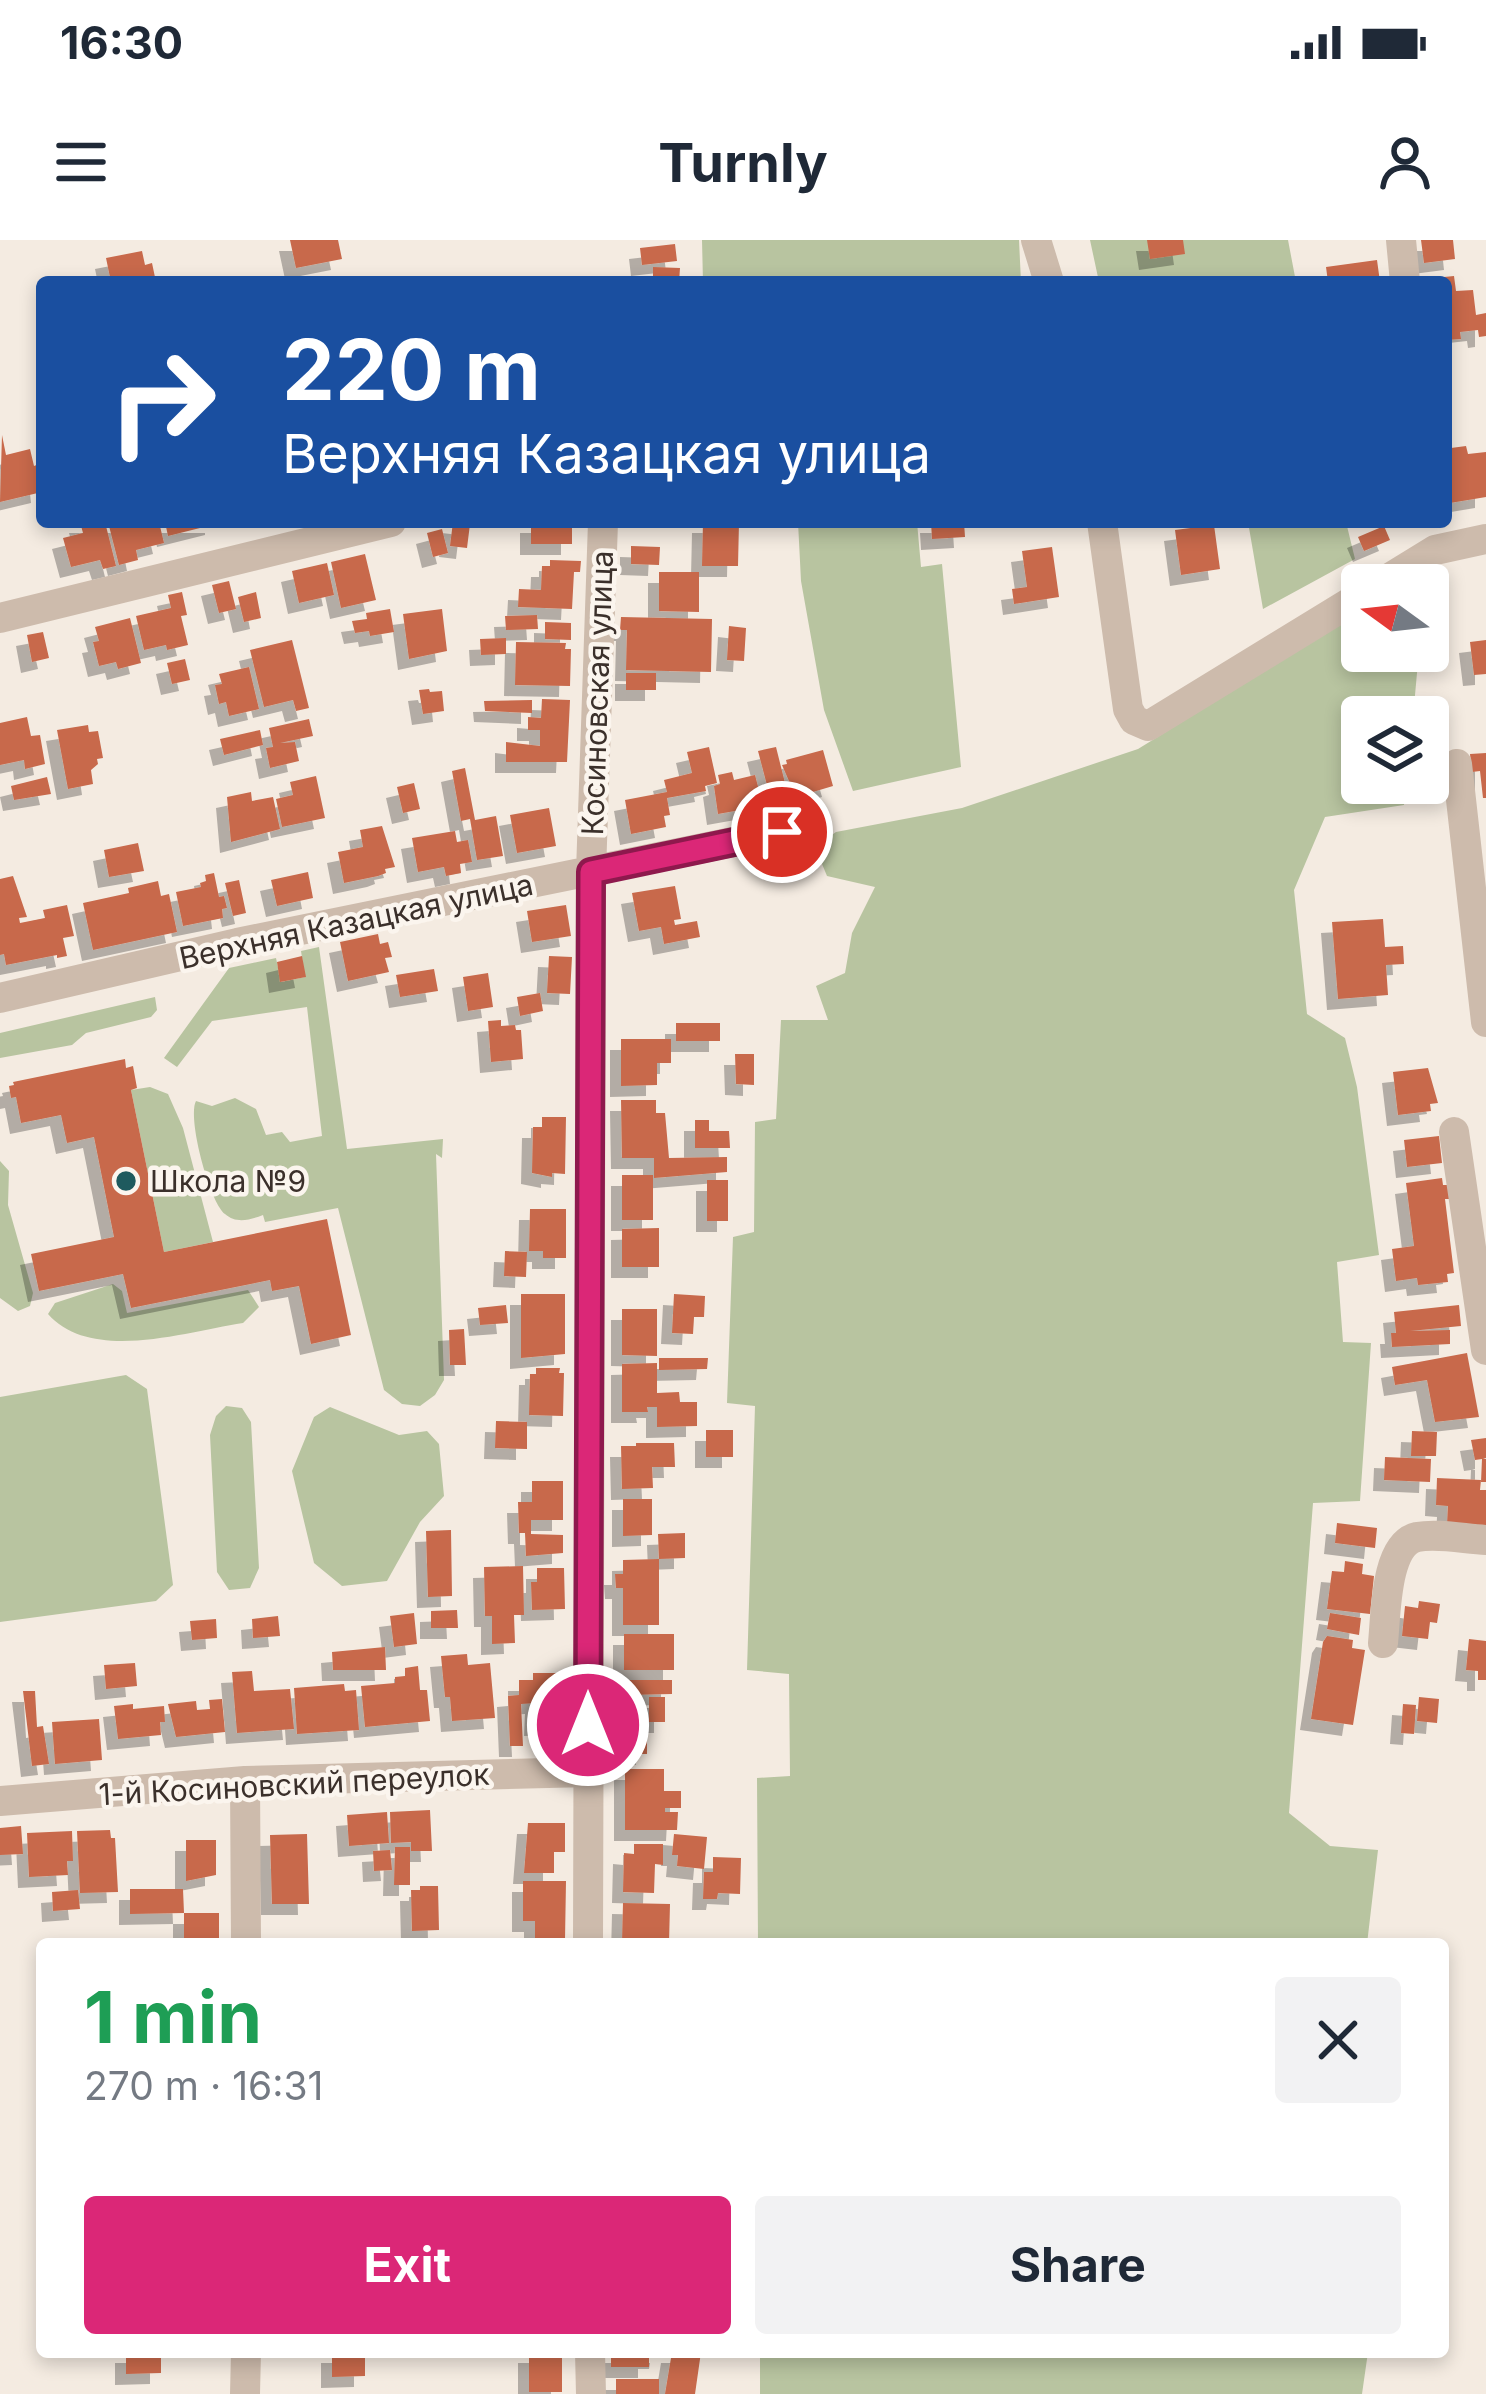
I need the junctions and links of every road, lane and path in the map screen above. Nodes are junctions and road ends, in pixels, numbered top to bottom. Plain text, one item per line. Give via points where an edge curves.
1 (1036, 240) edge
2 (1401, 240) edge
3 (1047, 276) edge
4 (1405, 276) edge
5 (368, 528) edge
6 (603, 528) edge
7 (1103, 528) edge
8 (1433, 536) edge
9 (1486, 539) edge
10 (1402, 564) edge
11 (1341, 608) edge
12 (0, 618) edge
13 (1457, 764) dead end
14 (782, 832) dead end
15 (591, 872) junction
16 (0, 998) edge
17 (1486, 1022) edge
18 (1454, 1132) dead end
19 (1486, 1350) edge
20 (1486, 1540) edge
21 (1383, 1642) dead end
22 (588, 1772) junction
23 (244, 1781) junction
24 (0, 1801) edge
25 (246, 1938) edge
26 (589, 1938) edge
27 (246, 2358) edge
28 (590, 2358) edge
29 (245, 2394) edge
30 (590, 2394) edge

1 - 3 street
2 - 4 street
5 - 12 street
6 - 15 street, Косиновская улица
7 - 11 street via 1128,709 1148,726
8 - 9 street
8 - 10 street
13 - 17 street
14 - 15 street, Верхняя Казацкая улица
15 - 16 street, Верхняя Казацкая улица
15 - 22 street, Косиновская улица
18 - 19 street
20 - 21 street via 1423,1536 1399,1549
22 - 23 street, 1-й Косиновский переулок
22 - 26 street, Косиновская улица
23 - 24 street, 1-й Косиновский переулок
23 - 25 street
27 - 29 street
28 - 30 street

